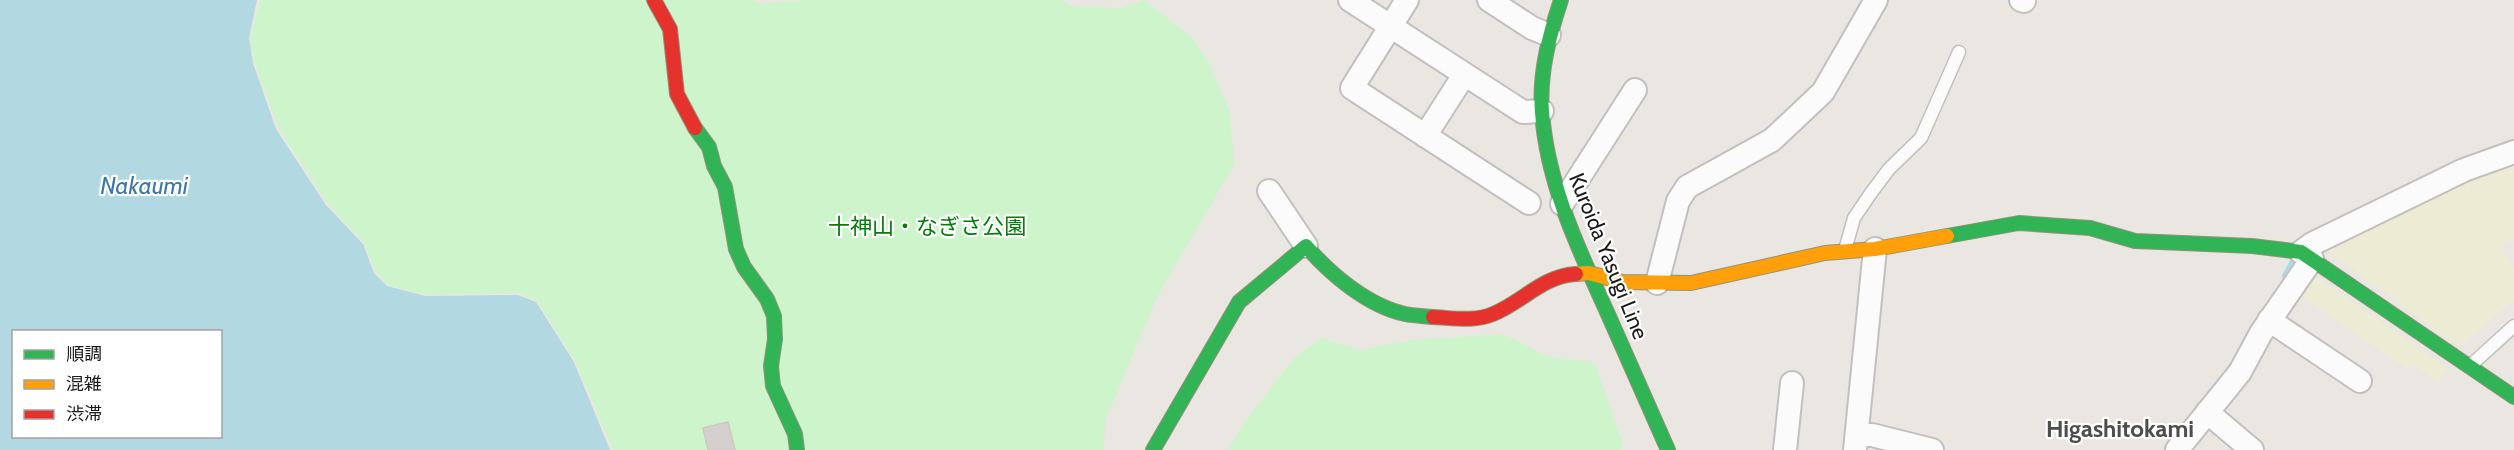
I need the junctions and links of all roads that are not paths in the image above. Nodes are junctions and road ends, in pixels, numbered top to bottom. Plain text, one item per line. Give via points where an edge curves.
1 (654, 0) edge
2 (1350, 0) edge
3 (1407, 0) edge
4 (1489, 0) edge
5 (1561, 0) edge
6 (1876, 0) edge
7 (1390, 26) junction
8 (1549, 35) junction
9 (1959, 52) dead end
10 (1464, 75) junction
11 (1635, 90) dead end
12 (1542, 111) junction
13 (1425, 136) junction
14 (2514, 152) edge
15 (1269, 191) dead end
16 (1529, 203) dead end
17 (1562, 204) junction
18 (1306, 246) junction
19 (1875, 249) junction
20 (1845, 251) junction
21 (2307, 255) junction
22 (1589, 273) junction
23 (1657, 283) junction
24 (2270, 320) junction
25 (2514, 326) edge
26 (2469, 367) junction
27 (2360, 381) dead end
28 (1792, 383) dead end
29 (2514, 397) edge
30 (2207, 412) junction
31 (1856, 442) edge
32 (797, 450) edge
33 (1153, 450) edge
34 (1668, 450) edge
35 (1785, 450) edge
36 (1932, 450) edge
37 (2177, 450) edge
38 (2252, 450) edge

1 - 32 street via 670,29 677,94 708,147 725,187 736,249 774,316 772,386 795,434
2 - 7 street
3 - 7 street
4 - 8 street
5 - 8 street, Kuroida Yasugi Line
6 - 23 street via 1823,92 1772,140 1687,187 1678,201
7 - 10 street
7 - 13 street via 1352,88
8 - 12 street, Kuroida Yasugi Line
9 - 20 lane via 1921,138 1889,169 1854,218
10 - 12 street via 1523,112
10 - 13 street
11 - 17 street
12 - 17 street, Kuroida Yasugi Line
13 - 16 street
14 - 21 street via 2464,170 2312,244
15 - 18 street
17 - 22 street, Kuroida Yasugi Line
18 - 22 street via 1326,269 1352,289 1404,314 1424,317 1471,320 1494,314 1560,275
18 - 33 street via 1239,302
19 - 20 street
19 - 21 street via 2019,223 2090,228 2134,241 2252,246
19 - 31 street
20 - 23 street via 1691,283
21 - 24 street
21 - 26 street
22 - 23 street via 1622,282
22 - 34 street, Kuroida Yasugi Line
24 - 27 street
24 - 30 street via 2240,372
25 - 26 lane
26 - 29 street
28 - 35 street
30 - 37 street
30 - 38 street
31 - 36 street via 1872,435

